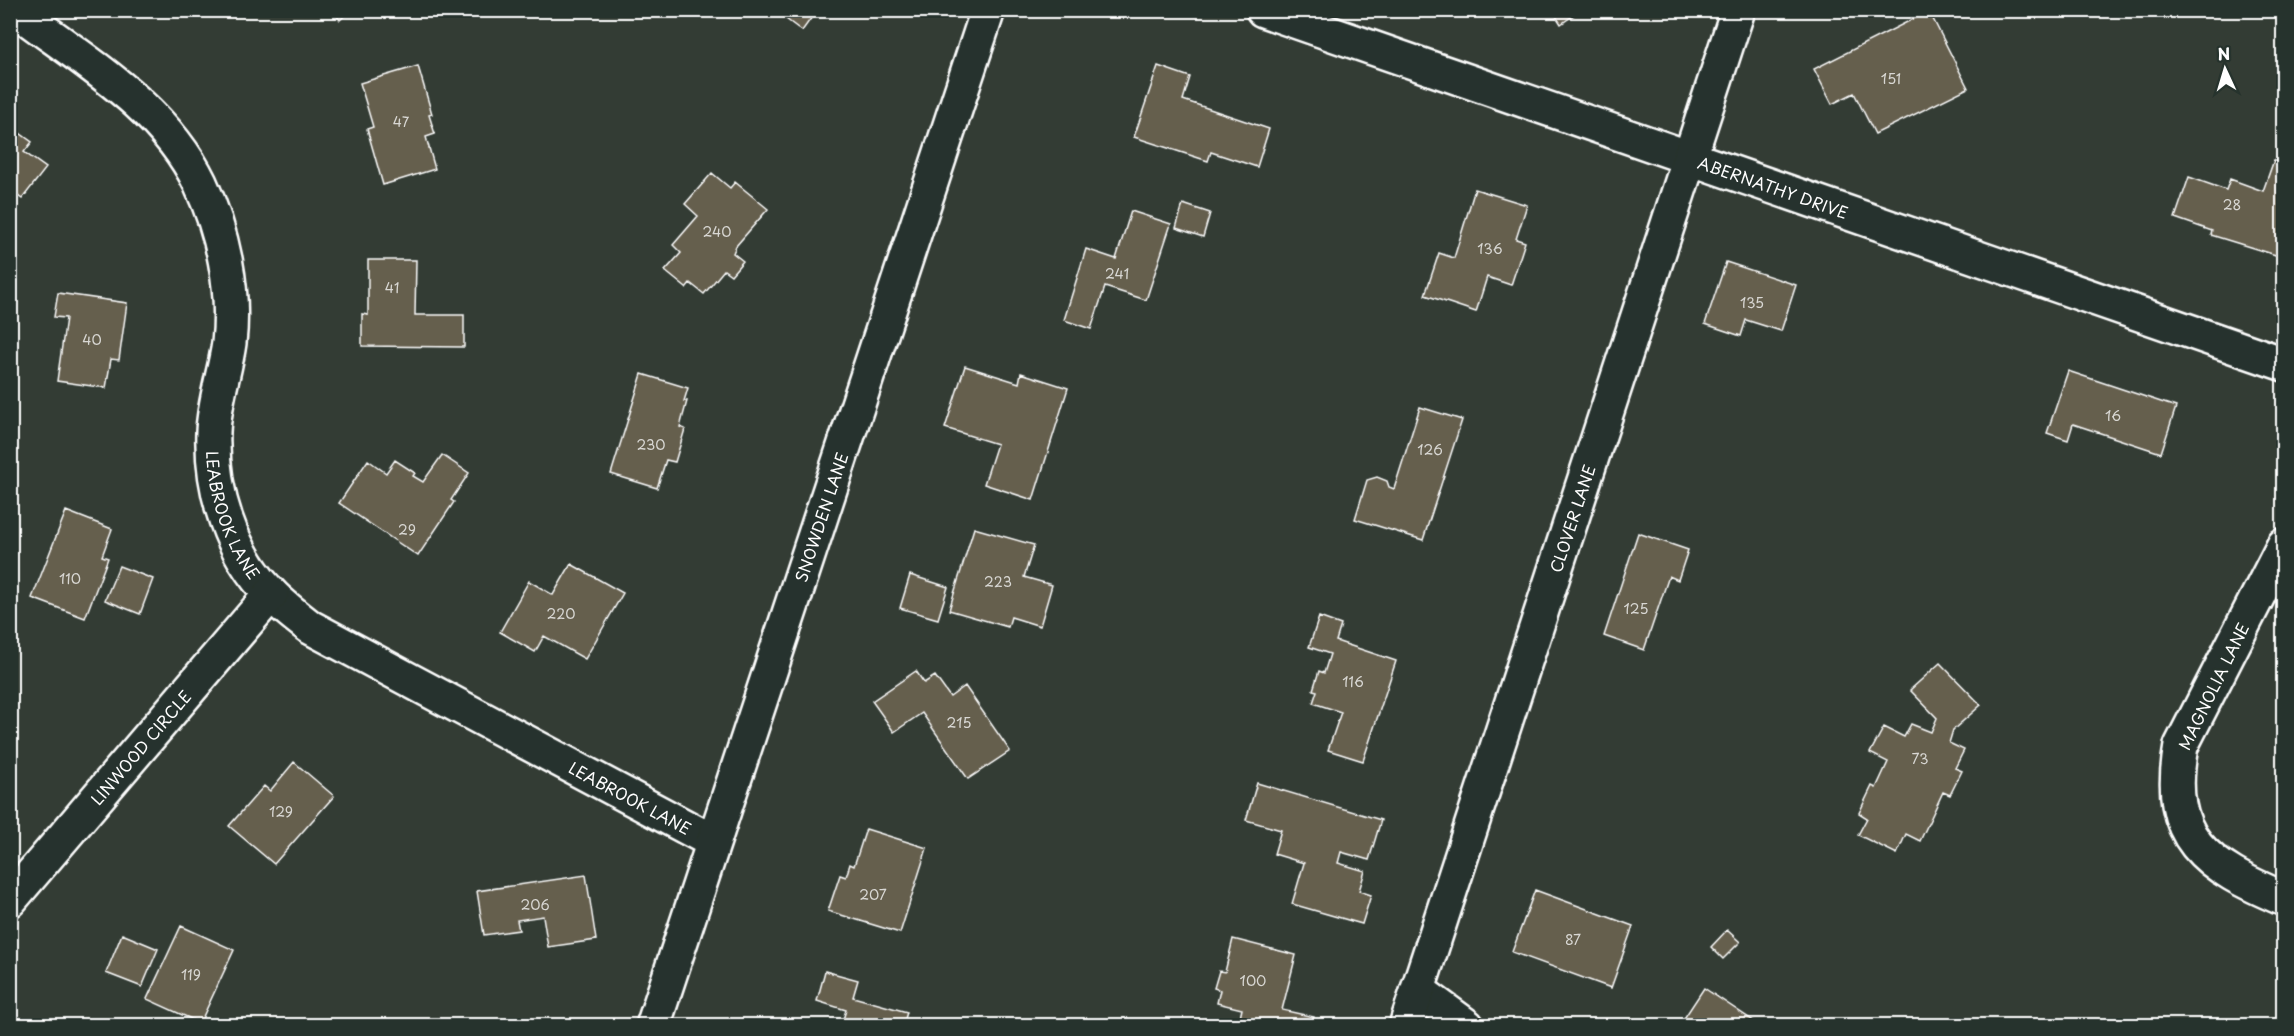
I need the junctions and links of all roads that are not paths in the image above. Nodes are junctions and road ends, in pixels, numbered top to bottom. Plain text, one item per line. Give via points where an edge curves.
1 (16, 10) edge
2 (988, 10) edge
3 (1263, 10) edge
4 (1738, 10) edge
5 (1688, 159) junction
6 (2283, 364) edge
7 (2283, 545) edge
8 (271, 594) junction
9 (712, 841) junction
10 (2283, 899) edge
11 (10, 900) edge
12 (1418, 990) junction
13 (652, 1026) edge
14 (1406, 1026) edge
15 (1467, 1026) edge

1 - 8 street, LEABROOK LANE via 140,104 173,141 199,182 219,233 229,287 229,341 213,431 214,473 224,517 244,559
2 - 9 street, SNOWDEN LANE
3 - 5 street, ABERNATHY DRIVE
4 - 5 street, CLOVER LANE
5 - 6 street, ABERNATHY DRIVE
5 - 12 street, CLOVER LANE
7 - 10 street, MAGNOLIA LANE via 2181,746 2175,776 2179,808 2190,833 2214,864
8 - 9 street, LEABROOK LANE via 310,627
8 - 11 street, LINWOOD CIRCLE
9 - 13 street, SNOWDEN LANE
12 - 14 street, CLOVER LANE
12 - 15 street

